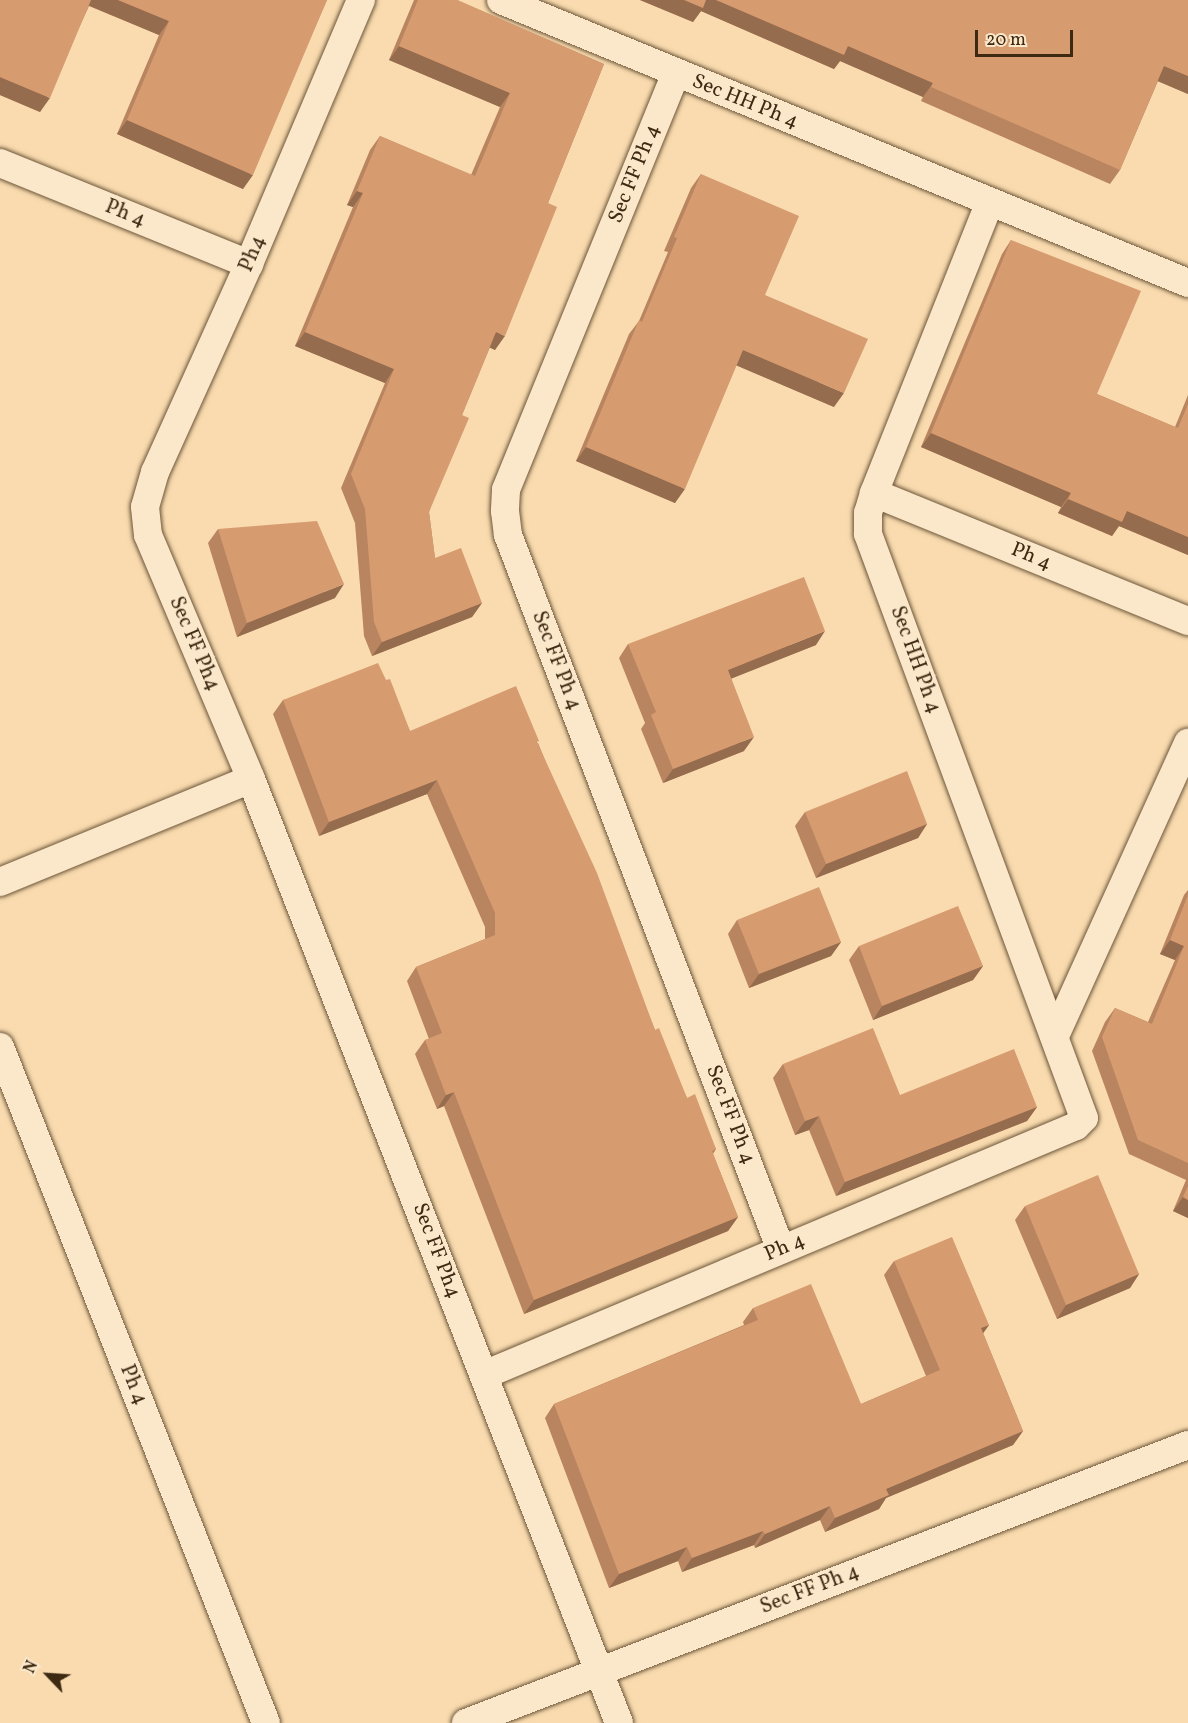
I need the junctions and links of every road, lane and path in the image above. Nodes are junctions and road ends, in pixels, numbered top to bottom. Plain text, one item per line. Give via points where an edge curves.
1 (361, 0) edge
2 (501, 0) edge
3 (676, 74) junction
4 (0, 163) edge
5 (990, 202) junction
6 (249, 264) junction
7 (1188, 283) edge
8 (874, 493) junction
9 (145, 507) joint
10 (1188, 621) edge
11 (1188, 743) edge
12 (251, 779) junction
13 (0, 882) edge
14 (1055, 1036) junction
15 (0, 1047) edge
16 (1084, 1118) joint
17 (781, 1250) junction
18 (484, 1375) junction
19 (1188, 1445) edge
20 (598, 1671) junction
21 (266, 1723) edge
22 (466, 1723) edge
23 (619, 1723) edge

1 - 6 street, Ph4
2 - 3 street, Sec HH Ph 4
3 - 5 street, Sec HH Ph 4
3 - 17 street, Sec FF Ph 4 via 506,490 505,511 508,535
4 - 6 street, Ph 4
5 - 7 street, Sec HH Ph 4
5 - 8 street, Sec HH Ph 4
6 - 9 street, Ph4 via 155,472
8 - 10 street, Ph 4
8 - 14 street, Sec HH Ph 4 via 868,513 868,534
9 - 12 street, Sec FF Ph4 via 148,534
11 - 14 street
12 - 13 street
12 - 18 street, Sec FF Ph4
14 - 16 street, Sec HH Ph 4
15 - 21 street, Ph 4
16 - 17 street, Ph 4 via 1076,1126
17 - 18 street, Ph 4
18 - 20 street, Sec FF Ph4
19 - 20 street, Sec FF Ph 4
20 - 22 street, Sec FF Ph 4
20 - 23 street, Sec FF Ph4

